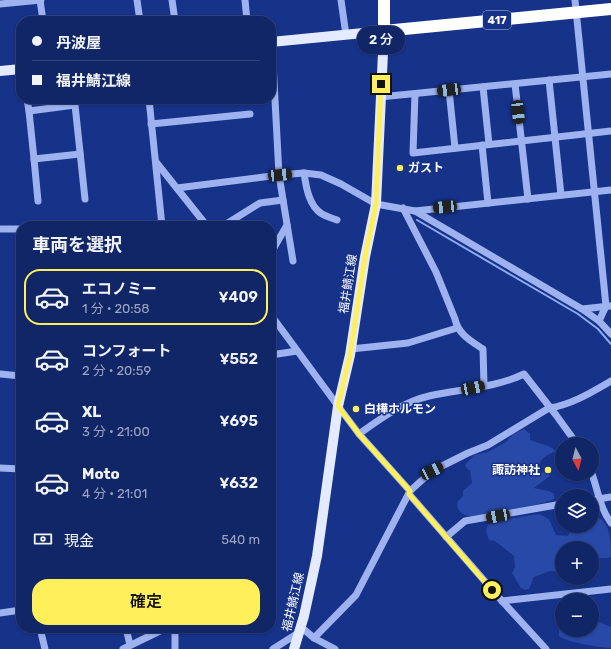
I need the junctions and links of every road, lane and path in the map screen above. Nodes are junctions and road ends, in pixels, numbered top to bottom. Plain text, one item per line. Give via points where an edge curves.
1 (41, 0) edge
2 (137, 0) edge
3 (172, 0) edge
4 (245, 0) edge
5 (341, 0) edge
6 (384, 0) edge
7 (0, 4) edge
8 (576, 6) edge
9 (611, 9) edge
10 (43, 16) edge
11 (139, 16) edge
12 (174, 16) edge
13 (247, 16) edge
14 (384, 31) junction
15 (346, 35) junction
16 (276, 42) edge
17 (16, 69) edge
18 (0, 71) edge
19 (611, 74) edge
20 (583, 77) junction
21 (549, 80) junction
22 (515, 84) junction
23 (482, 87) junction
24 (449, 90) junction
25 (415, 94) junction
26 (380, 97) junction
27 (27, 104) edge
28 (149, 104) edge
29 (276, 104) edge
30 (28, 111) junction
31 (250, 114) dead end
32 (151, 124) junction
33 (611, 131) edge
34 (589, 134) junction
35 (555, 137) junction
36 (522, 141) junction
37 (485, 145) junction
38 (455, 148) junction
39 (80, 154) junction
40 (34, 159) junction
41 (156, 161) junction
42 (304, 174) junction
43 (280, 175) junction
44 (177, 188) junction
45 (611, 190) edge
46 (595, 192) junction
47 (561, 195) junction
48 (85, 199) dead end
49 (528, 199) junction
50 (283, 200) junction
51 (38, 201) dead end
52 (488, 203) junction
53 (376, 204) junction
54 (403, 208) junction
55 (415, 210) junction
56 (337, 220) dead end
57 (162, 221) edge
58 (202, 221) edge
59 (230, 221) edge
60 (287, 224) junction
61 (0, 229) edge
62 (16, 229) edge
63 (276, 244) edge
64 (292, 261) dead end
65 (609, 306) edge
66 (582, 309) junction
67 (599, 321) junction
68 (276, 322) edge
69 (457, 328) junction
70 (611, 334) edge
71 (351, 349) junction
72 (297, 351) junction
73 (276, 354) edge
74 (0, 374) edge
75 (16, 376) edge
76 (611, 381) edge
77 (484, 385) junction
78 (338, 406) junction
79 (550, 408) junction
80 (359, 434) junction
81 (571, 437) edge
82 (0, 468) edge
83 (16, 469) edge
84 (410, 493) junction
85 (611, 497) edge
86 (599, 499) edge
87 (555, 505) edge
88 (599, 506) edge
89 (611, 523) edge
90 (446, 537) junction
91 (611, 589) edge
92 (502, 601) junction
93 (16, 611) edge
94 (0, 613) edge
95 (300, 629) junction
96 (41, 633) edge
97 (127, 633) edge
98 (155, 633) edge
99 (175, 633) edge
100 (314, 638) junction
101 (130, 645) junction
102 (45, 649) edge
103 (123, 649) edge
104 (175, 649) edge
105 (273, 649) edge
106 (294, 649) edge
107 (334, 649) edge
108 (546, 649) edge

1 - 7 street
1 - 10 street
2 - 11 street
3 - 12 street
4 - 13 street
5 - 15 street
6 - 14 highway
8 - 9 highway, 417
8 - 14 highway, 417
8 - 20 street
14 - 15 main road
14 - 26 main road, 福井鯖江線
15 - 16 main road
17 - 18 main road
19 - 20 street
20 - 21 street
20 - 34 street
21 - 22 street
21 - 35 street
22 - 23 street
22 - 36 street
23 - 24 street
23 - 37 street
24 - 25 street
24 - 38 street
25 - 26 street
25 - 38 street via 412,153
26 - 53 main road, 福井鯖江線
27 - 30 street
28 - 32 street
29 - 43 street
30 - 39 street via 75,106
30 - 40 street
31 - 32 street
32 - 41 street
33 - 34 street
34 - 35 street
34 - 46 street
35 - 36 street
35 - 47 street
36 - 37 street
36 - 49 street
37 - 38 street
37 - 52 street
39 - 40 street
39 - 48 street
40 - 51 street via 41,184
41 - 44 street
41 - 57 street
42 - 43 street
42 - 53 street via 321,175
42 - 56 street via 312,203 322,214
43 - 44 street
43 - 50 street
44 - 58 street
45 - 46 street
46 - 47 street
46 - 65 street
47 - 49 street
49 - 52 street
50 - 59 street via 260,203
50 - 60 street
52 - 55 street
53 - 54 street
53 - 71 main road, 福井鯖江線
54 - 55 street
54 - 69 street via 436,272
55 - 66 street
60 - 63 street
60 - 64 street
61 - 62 street
65 - 66 street
65 - 67 street
66 - 67 street
67 - 70 street
68 - 72 street
69 - 71 street via 408,344
69 - 77 street via 483,349
71 - 78 main road, 福井鯖江線
72 - 73 street
72 - 78 street
74 - 75 street
76 - 79 street via 580,397
77 - 79 street via 507,381 524,374
77 - 80 street via 415,401 388,413
78 - 80 street
78 - 95 main road, 福井鯖江線 via 317,556
79 - 81 street
79 - 84 street via 488,445 432,471
80 - 84 street
82 - 83 street
84 - 90 street
84 - 100 street via 356,594
85 - 86 street
87 - 90 street via 465,521
88 - 89 street
90 - 92 street
91 - 92 street
92 - 108 street
93 - 94 street
95 - 100 street
95 - 105 street
95 - 106 main road, 福井鯖江線
96 - 102 street
97 - 101 street
98 - 101 street
99 - 104 street
100 - 107 street
101 - 103 street

